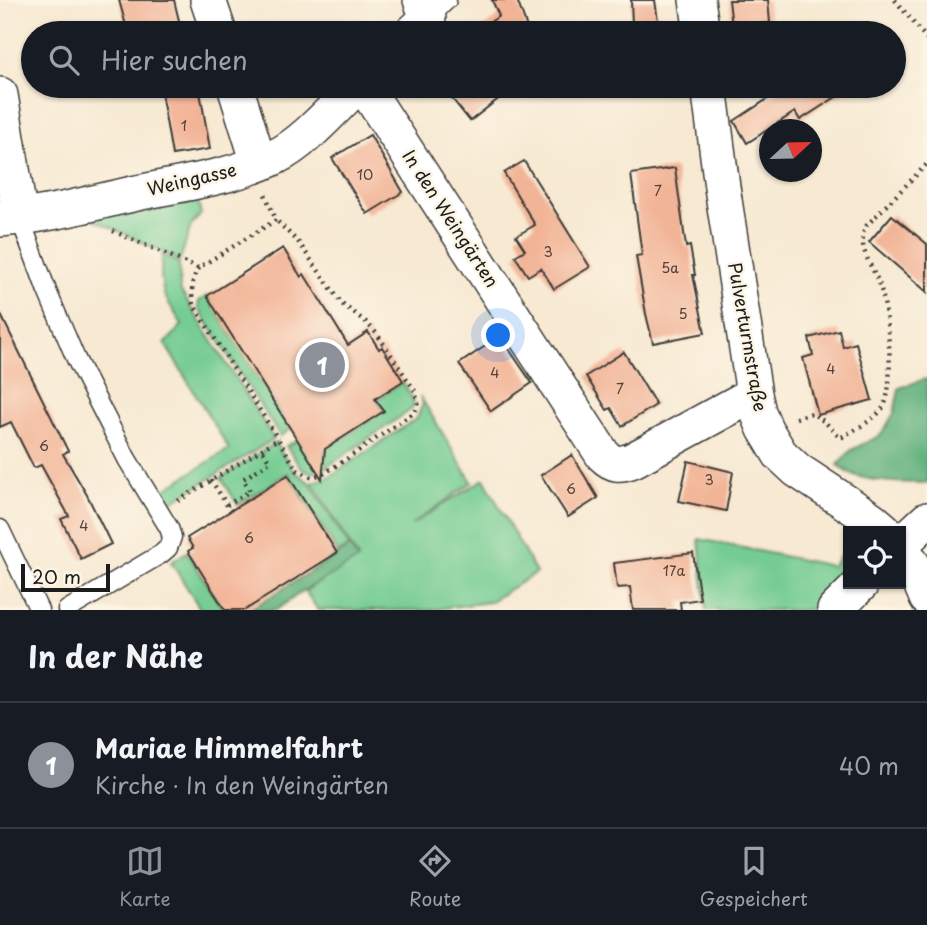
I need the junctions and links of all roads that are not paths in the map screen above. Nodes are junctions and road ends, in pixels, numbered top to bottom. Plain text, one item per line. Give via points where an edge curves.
1 (208, 0) edge
2 (697, 0) edge
3 (215, 21) edge
4 (700, 21) edge
5 (0, 95) edge
6 (239, 98) edge
7 (344, 98) edge
8 (372, 98) edge
9 (711, 98) edge
10 (260, 163) junction
11 (10, 218) edge
12 (754, 394) junction
13 (927, 520) edge
14 (879, 526) edge
15 (0, 529) edge
16 (906, 541) edge
17 (906, 554) edge
18 (856, 589) edge
19 (927, 598) edge
20 (39, 610) edge
21 (67, 610) edge
22 (835, 610) edge

1 - 3 street
2 - 4 street
5 - 11 street
6 - 10 street
7 - 10 street, Weingasse via 295,145
8 - 12 street, In den Weingärten via 607,460 618,464 633,460
9 - 12 street, Pulverturmstraße
10 - 11 street, Weingasse
11 - 21 lane via 76,359 172,537 161,554
12 - 14 street, Pulverturmstraße via 765,429 789,463
13 - 16 street
15 - 20 lane
17 - 19 street
18 - 22 street

